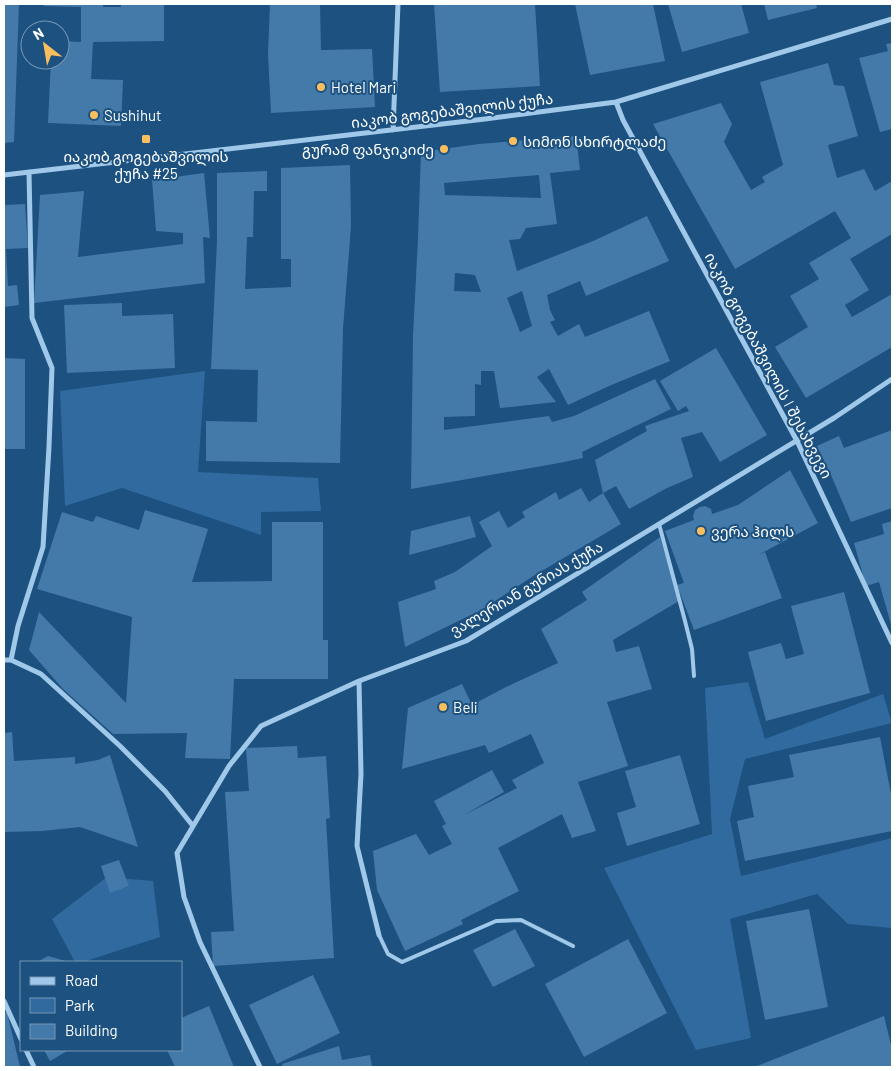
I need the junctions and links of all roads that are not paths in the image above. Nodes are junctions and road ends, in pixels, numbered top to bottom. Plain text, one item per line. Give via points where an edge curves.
1 (398, 4) edge
2 (892, 19) edge
3 (616, 102) junction
4 (393, 130) junction
5 (29, 172) junction
6 (4, 175) edge
7 (892, 379) edge
8 (797, 441) junction
9 (659, 524) junction
10 (892, 643) edge
11 (4, 660) edge
12 (11, 660) junction
13 (694, 676) dead end
14 (359, 681) junction
15 (193, 826) junction
16 (379, 935) joint
17 (573, 946) dead end
18 (4, 1001) edge
19 (20, 1037) edge
20 (26, 1051) edge
21 (34, 1067) edge
22 (260, 1067) edge

1 - 4 street
2 - 3 street, იაკობ გოგებაშვილის ქუჩა
3 - 4 street, იაკობ გოგებაშვილის ქუჩა
3 - 8 street, იაკობ გოგებაშვილის I შესახვევი
4 - 5 street, იაკობ გოგებაშვილის ქუჩა
5 - 6 street, იაკობ გოგებაშვილის ქუჩა
5 - 12 street via 32,318 52,368 43,547 18,626
7 - 8 street, ვალერიან გუნიას ქუჩა
8 - 9 street, ვალერიან გუნიას ქუჩა
8 - 10 street, იაკობ გოგებაშვილის I შესახვევი
9 - 13 lane via 686,621
9 - 14 street, ვალერიან გუნიას ქუჩა via 466,641
11 - 12 street
12 - 15 street via 41,674 120,746 165,791
14 - 15 street, ვალერიან გუნიას ქუჩა via 261,726 229,766
14 - 16 street via 361,774 356,846
15 - 22 street, ვალერიან გუნიას ქუჩა via 177,853 184,897 200,942
16 - 17 lane via 388,954 402,962 496,921 521,920
18 - 19 street
20 - 21 street

